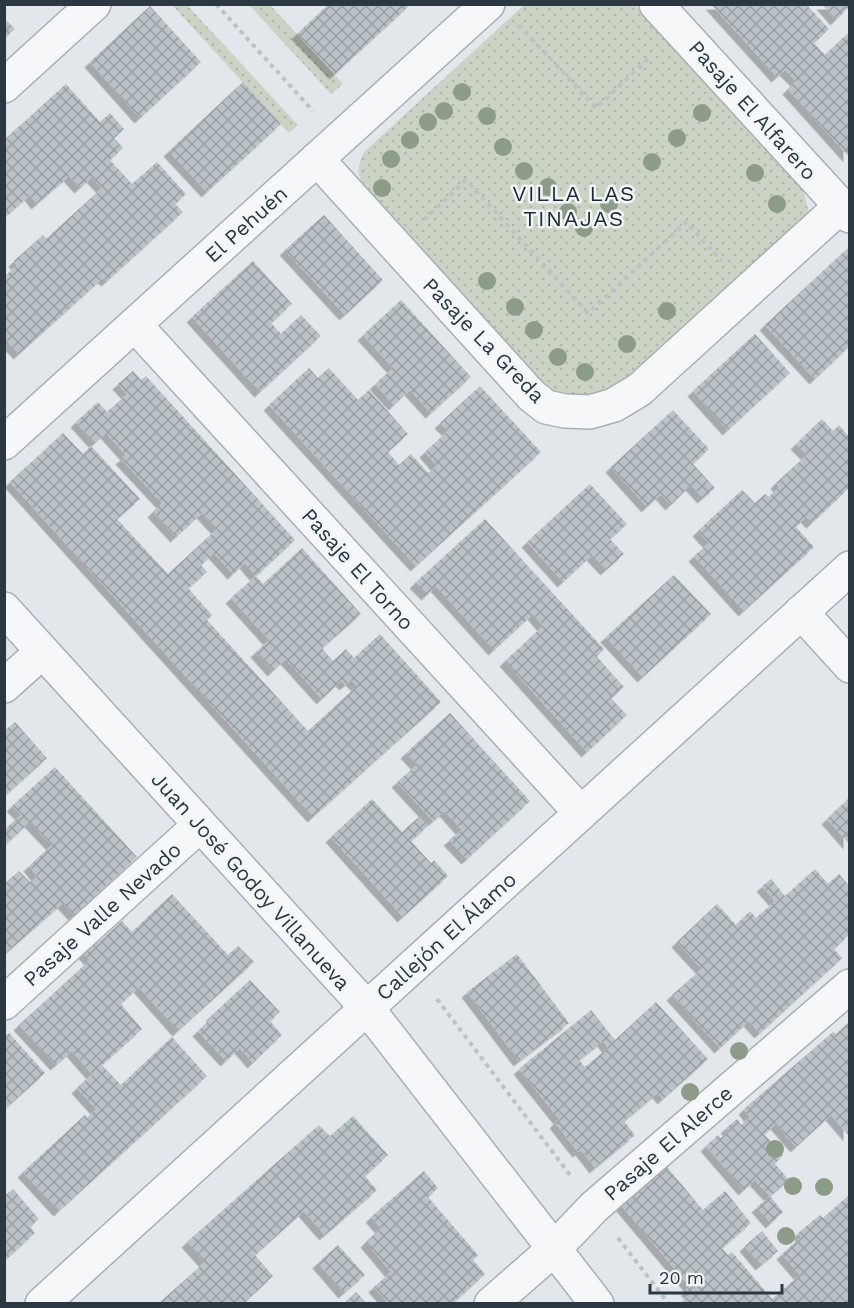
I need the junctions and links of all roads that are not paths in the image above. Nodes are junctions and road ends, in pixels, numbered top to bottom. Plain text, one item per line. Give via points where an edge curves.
1 (94, 4) edge
2 (488, 4) edge
3 (656, 4) edge
4 (4, 86) edge
5 (328, 149) junction
6 (845, 211) edge
7 (135, 325) junction
8 (4, 443) edge
9 (849, 568) edge
10 (4, 609) edge
11 (801, 612) junction
12 (42, 652) junction
13 (849, 666) edge
14 (4, 686) edge
15 (581, 813) junction
16 (200, 825) junction
17 (849, 986) edge
18 (4, 1003) edge
19 (367, 1008) junction
20 (554, 1249) junction
21 (42, 1304) edge
22 (491, 1304) edge
23 (597, 1304) edge

1 - 4 street
2 - 5 street, El Pehuén
3 - 6 street, Pasaje El Alfarero
5 - 6 street, Pasaje La Greda via 396,246 531,395 546,407 565,411 590,412 614,405 639,390
5 - 7 street, El Pehuén
7 - 8 street, El Pehuén
7 - 15 street, Pasaje El Torno
9 - 11 street, Callejón El Álamo
10 - 12 street, Juan José Godoy Villanueva
11 - 13 street
11 - 15 street, Callejón El Álamo
12 - 14 street
12 - 16 street, Juan José Godoy Villanueva
15 - 19 street, Callejón El Álamo
16 - 18 street, Pasaje Valle Nevado
16 - 19 street, Juan José Godoy Villanueva
17 - 20 street, Pasaje El Alerce via 594,1207
19 - 20 street, Juan José Godoy Villanueva
19 - 21 street, Callejón El Álamo
20 - 22 street, Pasaje El Alerce
20 - 23 street, Juan José Godoy Villanueva

